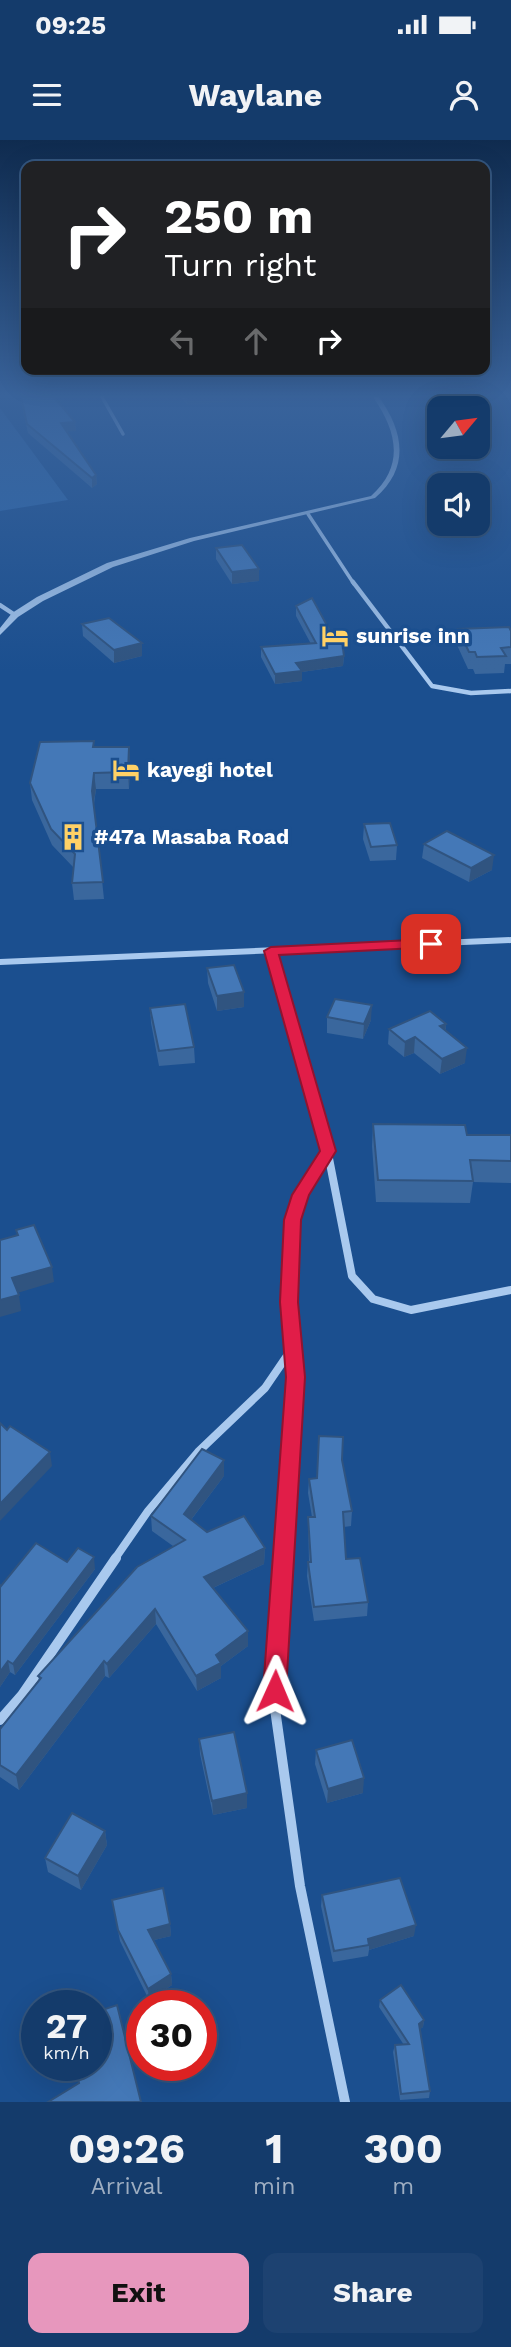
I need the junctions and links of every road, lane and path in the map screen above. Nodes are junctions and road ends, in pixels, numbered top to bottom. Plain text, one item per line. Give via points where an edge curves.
1 (383, 489) edge
2 (308, 514) junction
3 (0, 605) edge
4 (15, 615) junction
5 (0, 633) edge
6 (511, 691) edge
7 (511, 940) edge
8 (271, 951) junction
9 (0, 962) edge
10 (328, 1151) junction
11 (511, 1290) edge
12 (294, 1346) junction
13 (0, 1720) edge
14 (345, 2102) edge

1 - 2 street via 359,503
2 - 4 street via 150,551 70,583
2 - 6 street via 432,687 471,693
3 - 4 street
4 - 5 street
7 - 8 street
8 - 9 street
8 - 10 street
10 - 11 street via 352,1276 373,1299 411,1310
10 - 12 street via 301,1195 292,1220 289,1302
12 - 13 street via 265,1388 198,1452 148,1511 22,1695
12 - 14 street via 296,1377 275,1709 309,1937

